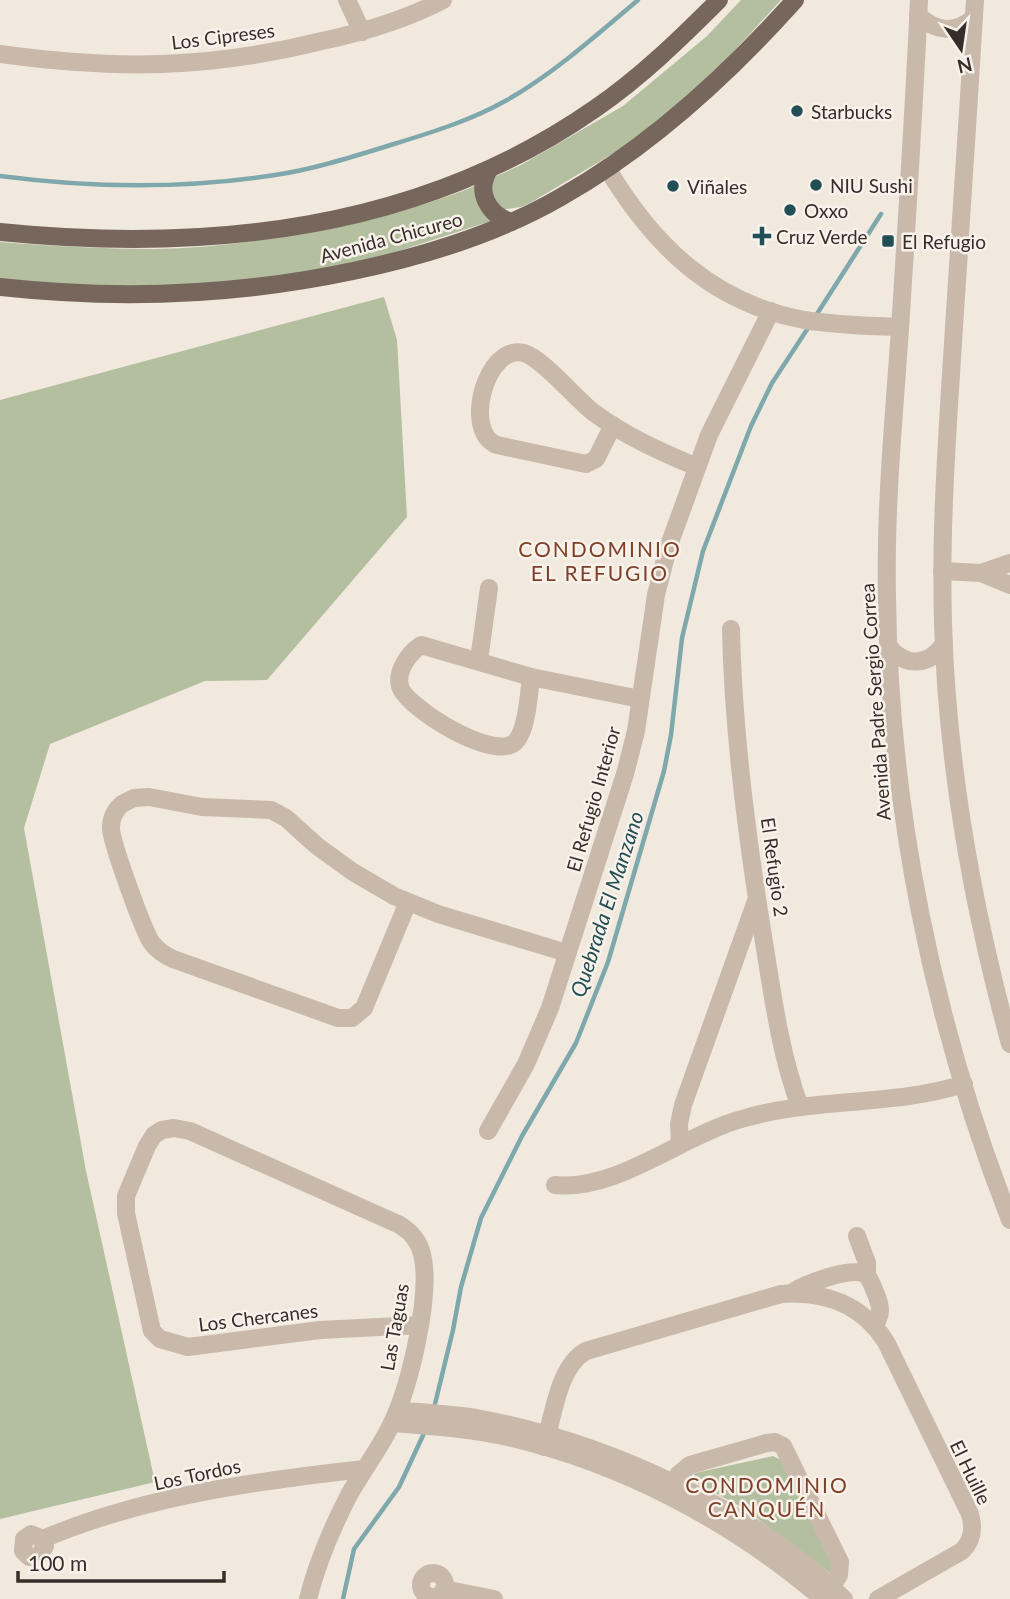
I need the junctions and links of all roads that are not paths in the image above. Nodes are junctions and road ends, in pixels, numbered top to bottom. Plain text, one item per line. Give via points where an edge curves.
1 (347, 0) edge
2 (443, 0) edge
3 (719, 0) edge
4 (795, 0) edge
5 (919, 8) edge
6 (975, 9) edge
7 (362, 32) junction
8 (0, 54) edge
9 (607, 168) junction
10 (489, 170) junction
11 (512, 222) junction
12 (0, 232) edge
13 (0, 287) edge
14 (771, 311) junction
15 (900, 327) junction
16 (613, 425) junction
17 (697, 467) junction
18 (1010, 563) edge
19 (942, 572) junction
20 (981, 573) junction
21 (1010, 585) edge
22 (489, 588) dead end
23 (731, 629) dead end
24 (944, 644) junction
25 (888, 646) junction
26 (478, 660) junction
27 (531, 677) junction
28 (640, 699) junction
29 (757, 898) junction
30 (408, 902) junction
31 (567, 953) junction
32 (1010, 1044) edge
33 (964, 1084) junction
34 (800, 1107) junction
35 (162, 1130) joint
36 (488, 1130) dead end
37 (680, 1143) junction
38 (555, 1185) dead end
39 (1010, 1220) edge
40 (857, 1236) dead end
41 (867, 1275) junction
42 (792, 1293) junction
43 (419, 1325) junction
44 (875, 1325) junction
45 (394, 1417) junction
46 (546, 1441) junction
47 (364, 1469) junction
48 (670, 1490) junction
49 (43, 1539) dead end
50 (444, 1589) dead end
51 (831, 1596) edge
52 (308, 1599) edge
53 (494, 1599) edge
54 (878, 1599) edge

1 - 7 street
2 - 7 street, Los Cipreses
3 - 10 main road, Avenida Chicureo via 616,94
4 - 9 main road, Avenida Chicureo via 728,71 653,136
5 - 6 street via 932,26 946,30 960,28
5 - 15 street, Avenida Padre Sergio Correa
6 - 19 street
7 - 8 street, Los Cipreses via 278,51 156,66 78,64
9 - 11 main road, Avenida Chicureo
9 - 14 street via 670,252 727,292
10 - 11 main road via 483,182 486,199 496,216
10 - 12 main road, Avenida Chicureo via 384,206 313,223 236,234 125,240
11 - 13 main road, Avenida Chicureo via 397,261 243,290 122,296
14 - 15 street via 825,323
14 - 17 street, El Refugio Interior
15 - 25 street, Avenida Padre Sergio Correa via 888,488
16 - 16 street via 526,354 504,358 483,388 482,428 485,437 497,445 586,464 596,459
16 - 17 street
17 - 28 street, El Refugio Interior via 662,570
18 - 20 street
19 - 20 street
19 - 24 street
20 - 21 street
22 - 26 street
23 - 29 street, El Refugio 2 via 735,712
24 - 25 street via 935,655 918,663 904,660
24 - 32 street via 961,825 979,923
25 - 33 street, Avenida Padre Sergio Correa via 906,832 925,934
26 - 27 street
26 - 27 street via 421,645 407,658 399,685 407,699 468,739 499,748 518,740
27 - 28 street
28 - 31 street, El Refugio Interior via 628,765
29 - 34 street, El Refugio 2 via 781,1043
29 - 37 street via 683,1105
30 - 30 street via 354,872 271,810 202,807 142,797 122,804 112,821 118,856 157,950 338,1018 352,1017 364,1008
30 - 31 street
31 - 36 street, El Refugio Interior via 538,1037
33 - 34 street via 931,1094
33 - 39 street, Avenida Padre Sergio Correa
34 - 37 street via 740,1119
35 - 43 street, Las Taguas via 190,1131 406,1229 416,1240 424,1262
35 - 43 street, Los Chercanes via 147,1146 127,1196 126,1213 152,1331 160,1339 188,1347 320,1330
37 - 38 street via 606,1179
40 - 41 street
41 - 42 street, El Huille via 852,1272 807,1284
41 - 44 street via 880,1305
42 - 44 street, El Huille via 837,1300
42 - 46 street, El Huille via 581,1353 566,1372
43 - 45 street, Las Taguas
44 - 54 street, El Huille via 972,1526 962,1551
45 - 46 street via 439,1420 502,1436
45 - 47 street, Las Taguas
46 - 48 street
47 - 49 street, Los Tordos via 220,1488 105,1517
47 - 52 street, Las Taguas via 327,1543
48 - 51 street
48 - 51 street via 678,1475 695,1463 767,1443 783,1446 840,1562
50 - 53 street

